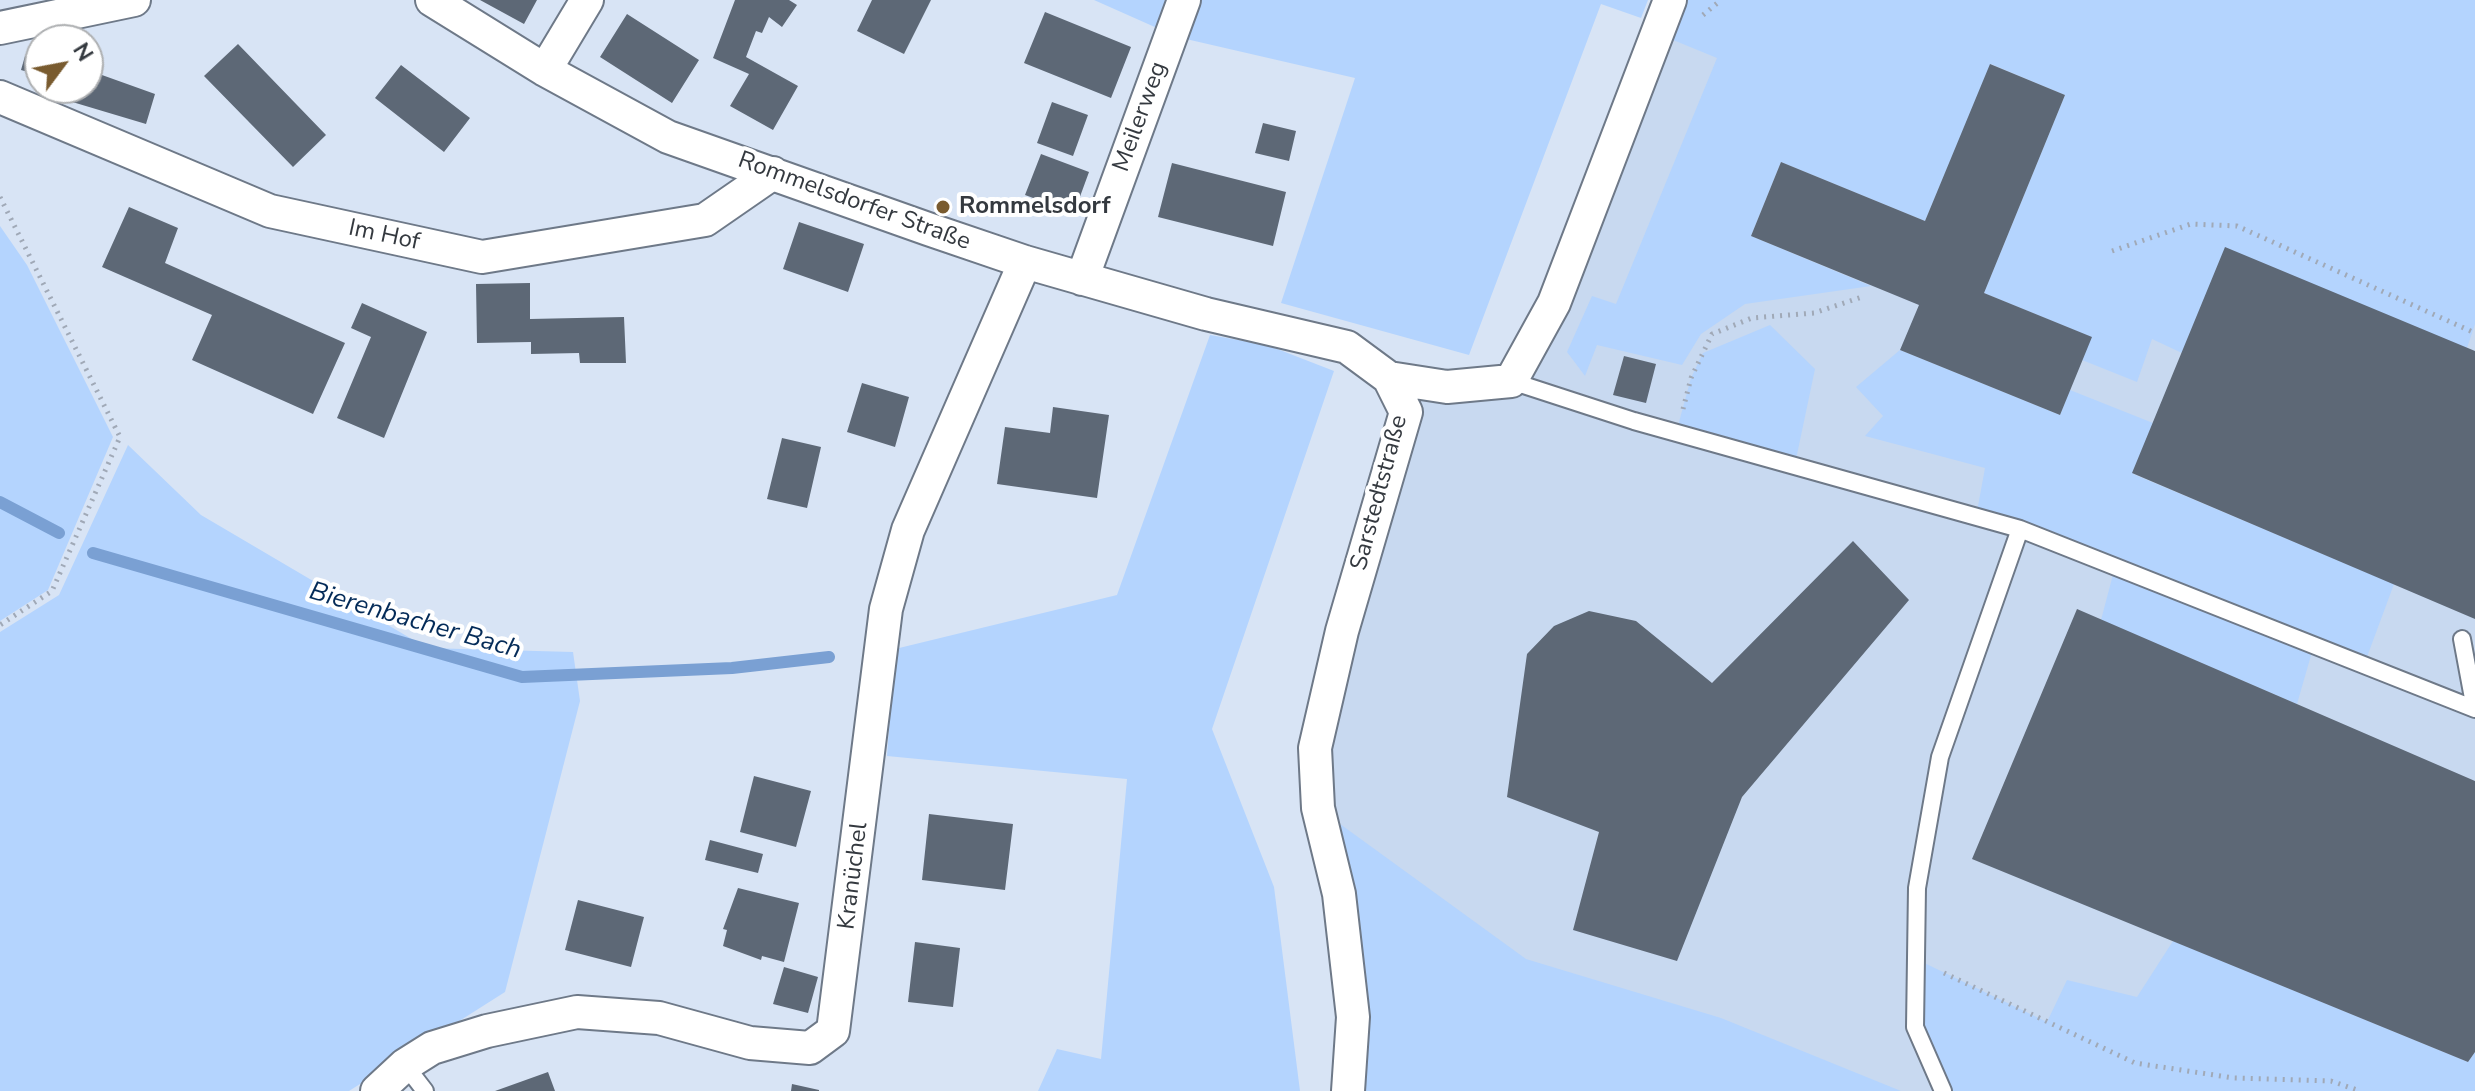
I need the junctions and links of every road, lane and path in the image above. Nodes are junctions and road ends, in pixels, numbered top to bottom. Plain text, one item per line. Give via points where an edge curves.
1 (134, 0) edge
2 (432, 0) edge
3 (587, 0) edge
4 (1184, 0) edge
5 (1670, 0) edge
6 (0, 28) edge
7 (545, 70) junction
8 (0, 97) edge
9 (773, 173) junction
10 (0, 197) edge
11 (2112, 251) dead end
12 (1025, 262) junction
13 (1082, 279) junction
14 (1862, 297) dead end
15 (2475, 333) edge
16 (1389, 378) junction
17 (1511, 381) junction
18 (1676, 433) junction
19 (2020, 529) junction
20 (0, 625) edge
21 (2462, 639) dead end
22 (2475, 709) edge
23 (1916, 959) junction
24 (405, 1065) junction
25 (377, 1091) edge
26 (425, 1091) edge
27 (1348, 1091) edge
28 (1943, 1091) edge
29 (2360, 1091) edge

1 - 6 street
2 - 7 street, Rommelsdorfer Straße
3 - 7 street
4 - 13 street, Meilerweg
5 - 17 street via 1554,303
7 - 9 street, Rommelsdorfer Straße via 668,137
8 - 9 street, Im Hof via 270,211 482,257 705,220
9 - 12 street, Rommelsdorfer Straße
10 - 20 path via 120,437 52,591
11 - 15 path via 2191,224 2237,226
12 - 13 street, Rommelsdorfer Straße
12 - 24 street, Kranüchel via 908,530 886,609 833,1031 810,1048 750,1043 659,1018 577,1012 487,1031 432,1048
13 - 16 street, Rommelsdorfer Straße via 1347,347
14 - 18 path via 1814,313 1752,318 1712,334 1691,378
16 - 17 street, Sarstedtstraße via 1447,387
16 - 27 street, Sarstedtstraße via 1406,412 1342,631 1315,748 1318,808 1339,894 1353,1017
17 - 18 lane
18 - 19 lane
19 - 22 lane
19 - 23 lane via 1940,757 1917,888
21 - 22 lane
23 - 28 lane via 1915,1027
23 - 29 path via 2135,1063 2234,1078 2331,1081
24 - 25 street, Kranüchel
24 - 26 lane

